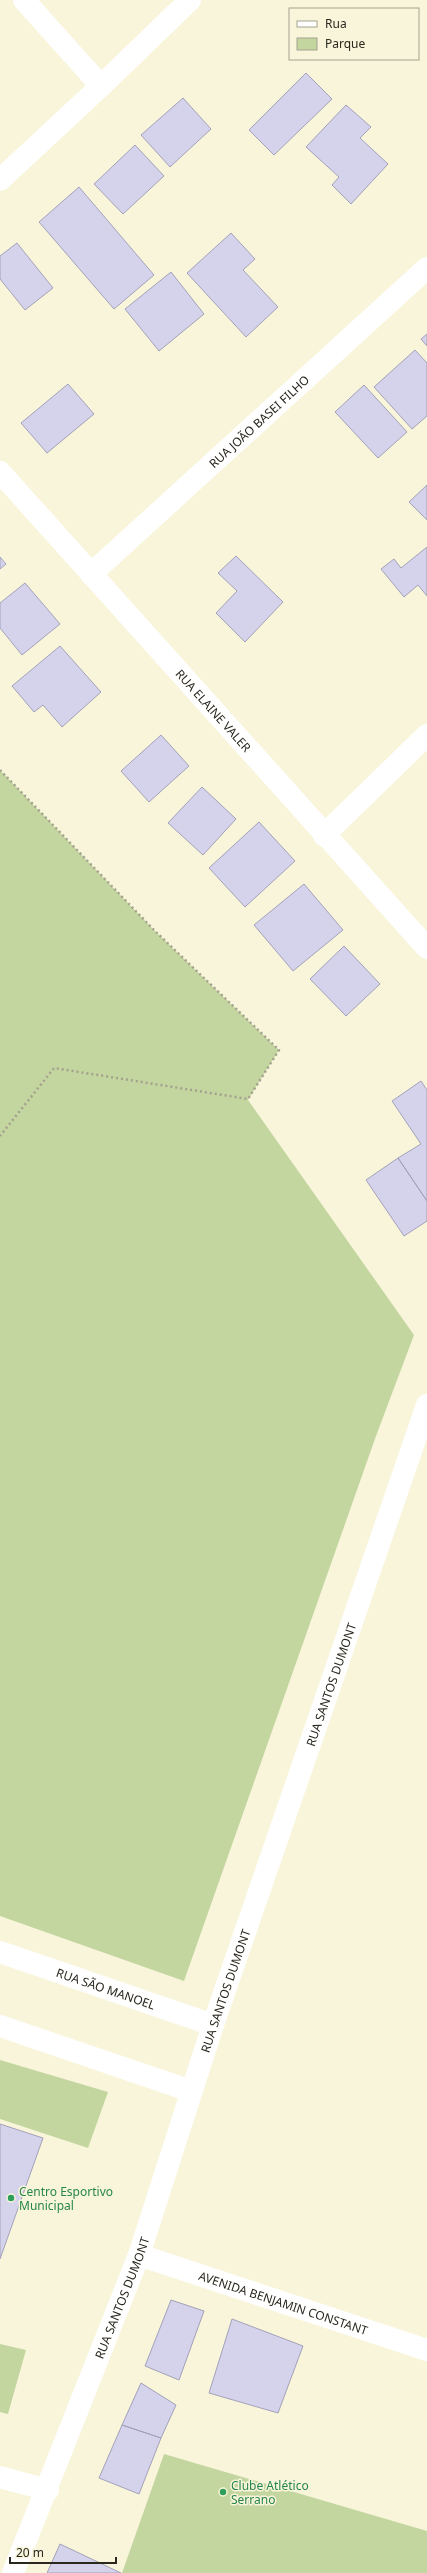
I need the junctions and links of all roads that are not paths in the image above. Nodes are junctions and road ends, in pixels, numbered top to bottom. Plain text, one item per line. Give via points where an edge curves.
1 (24, 0) edge
2 (190, 0) edge
3 (102, 86) junction
4 (0, 180) edge
5 (427, 268) edge
6 (0, 472) edge
7 (91, 574) junction
8 (427, 735) edge
9 (324, 835) junction
10 (427, 948) edge
11 (427, 1405) edge
12 (0, 1952) edge
13 (212, 2025) junction
14 (0, 2026) edge
15 (191, 2091) junction
16 (139, 2255) junction
17 (427, 2350) edge
18 (0, 2477) edge
19 (48, 2490) junction
20 (13, 2573) edge

1 - 3 street
2 - 3 street
3 - 4 street
5 - 7 street, RUA JOÃO BASEI FILHO
6 - 7 street, RUA ELAINE VALER
7 - 9 street, RUA ELAINE VALER
8 - 9 street
9 - 10 street, RUA ELAINE VALER
11 - 13 street, RUA SANTOS DUMONT
12 - 13 street, RUA SÃO MANOEL
13 - 15 street, RUA SANTOS DUMONT
14 - 15 street
15 - 16 street, RUA SANTOS DUMONT
16 - 17 street, AVENIDA BENJAMIN CONSTANT
16 - 19 street, RUA SANTOS DUMONT
18 - 19 street
19 - 20 street, RUA SANTOS DUMONT

